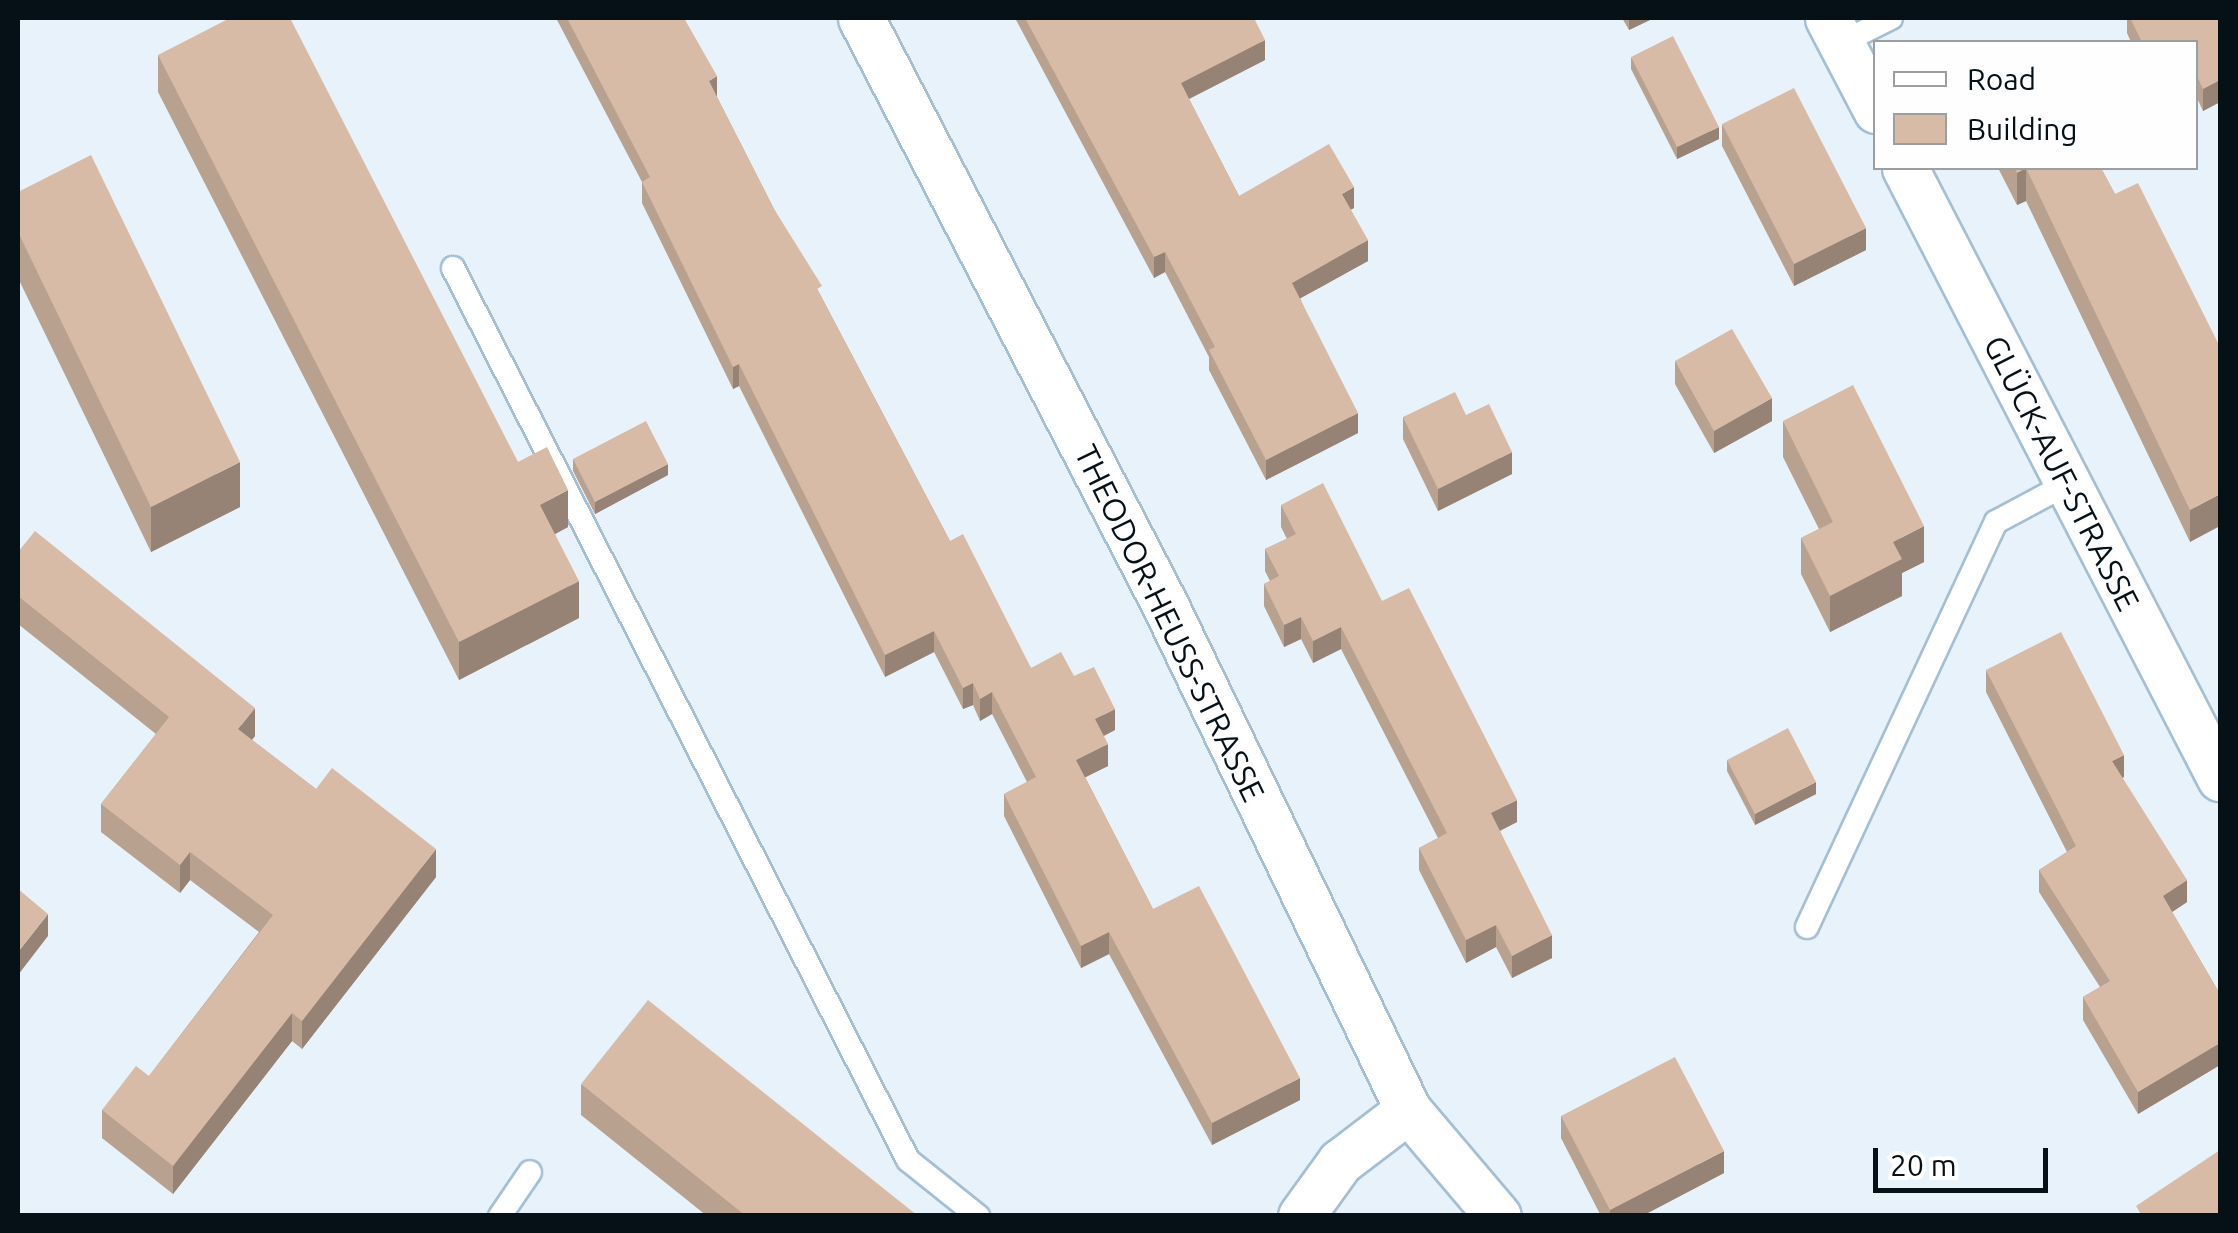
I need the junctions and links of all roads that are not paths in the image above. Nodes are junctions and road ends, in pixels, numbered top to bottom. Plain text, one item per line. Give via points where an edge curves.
1 (861, 18) edge
2 (1891, 18) edge
3 (1835, 30) edge
4 (1873, 104) edge
5 (1906, 170) edge
6 (453, 268) dead end
7 (2068, 484) junction
8 (2220, 778) edge
9 (1807, 928) dead end
10 (1408, 1110) junction
11 (530, 1172) dead end
12 (500, 1216) edge
13 (978, 1216) edge
14 (1302, 1216) edge
15 (1498, 1216) edge

1 - 10 street, THEODOR-HEUSS-STRASSE via 1164,605
2 - 3 lane
3 - 4 street
5 - 7 street, GLÜCK-AUF-STRASSE
6 - 13 lane via 908,1160
7 - 8 street, GLÜCK-AUF-STRASSE
7 - 9 lane via 1996,522
10 - 14 street via 1340,1162
10 - 15 street, THEODOR-HEUSS-STRASSE
11 - 12 lane

